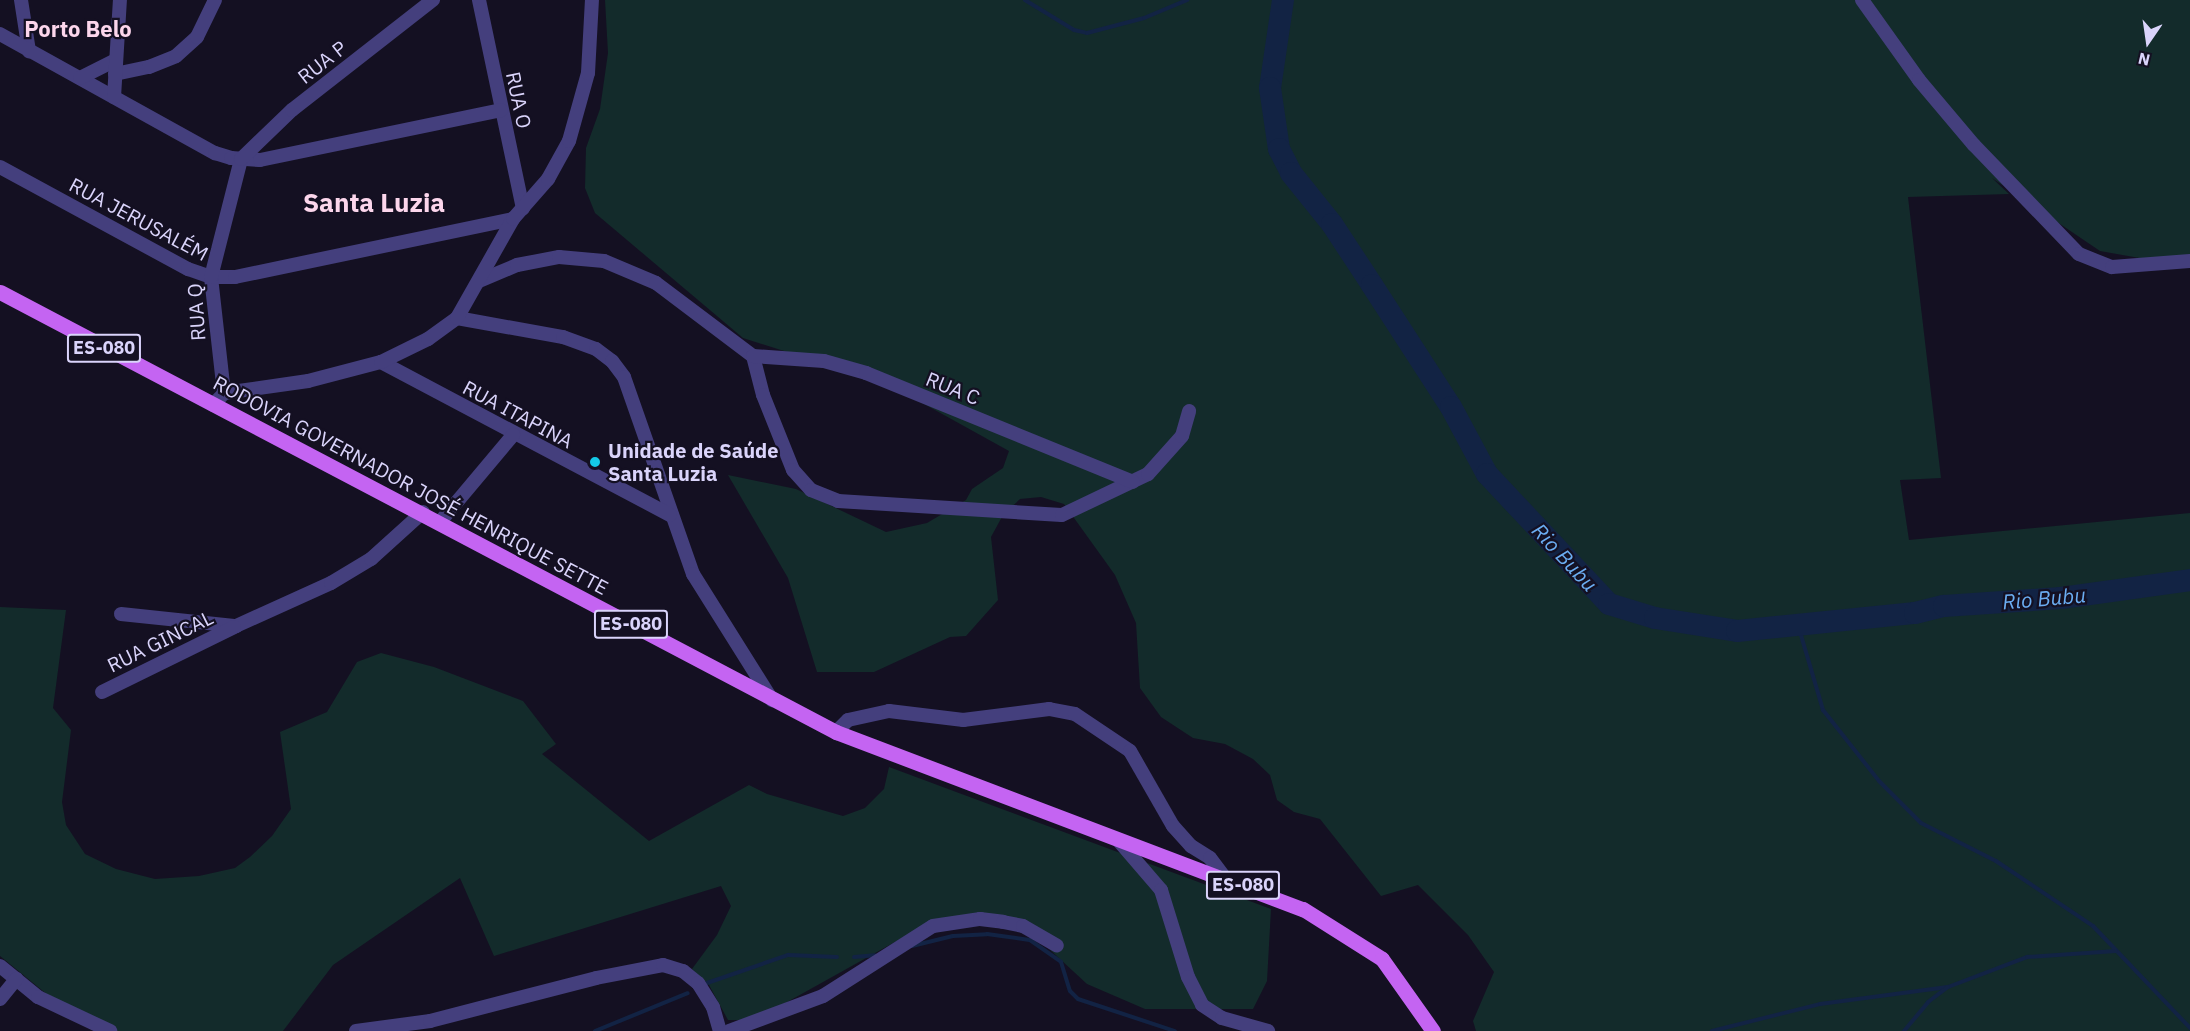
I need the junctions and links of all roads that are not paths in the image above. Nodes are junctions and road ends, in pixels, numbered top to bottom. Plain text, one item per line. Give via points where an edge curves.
1 (21, 0) edge
2 (120, 0) edge
3 (215, 0) edge
4 (433, 0) edge
5 (479, 0) edge
6 (592, 0) edge
7 (1862, 0) edge
8 (0, 34) edge
9 (29, 51) junction
10 (115, 67) junction
11 (80, 78) junction
12 (114, 97) junction
13 (501, 110) junction
14 (240, 159) junction
15 (0, 167) edge
16 (523, 208) junction
17 (513, 219) junction
18 (2190, 261) edge
19 (212, 277) junction
20 (479, 282) junction
21 (0, 292) edge
22 (457, 318) junction
23 (753, 356) junction
24 (381, 362) junction
25 (224, 393) junction
26 (213, 405) junction
27 (1189, 411) dead end
28 (513, 435) junction
29 (1133, 482) junction
30 (423, 512) junction
31 (670, 515) junction
32 (440, 522) junction
33 (121, 614) dead end
34 (236, 626) junction
35 (102, 692) dead end
36 (774, 702) junction
37 (836, 732) junction
38 (1118, 840) junction
39 (1226, 879) junction
40 (1057, 946) dead end
41 (0, 966) edge
42 (16, 979) junction
43 (0, 999) edge
44 (110, 1031) edge
45 (356, 1031) edge
46 (720, 1031) edge
47 (729, 1031) edge
48 (1268, 1031) edge
49 (1433, 1031) edge

1 - 9 street
2 - 10 street
3 - 10 street via 205,26 188,47 156,64
4 - 14 street, RUA P via 292,110
5 - 13 street, RUA O
6 - 16 street via 592,49 575,124 555,167
7 - 18 street via 1919,80 2079,254 2112,267
8 - 9 street
9 - 11 street
10 - 11 street
10 - 12 street
11 - 12 street
12 - 14 street via 214,153
13 - 14 street via 280,156
13 - 16 street, RUA O
14 - 19 street, RUA Q
15 - 19 street, RUA JERUSALÉM via 188,268
16 - 17 street
17 - 19 street, RUA JERUSALÉM via 235,277
17 - 20 street
19 - 25 street, RUA Q
20 - 22 street
20 - 23 street via 541,258 604,261 656,283
21 - 26 main road, RODOVIA GOVERNADOR JOSÉ HENRIQUE SETTE / ES-080
22 - 24 street via 428,339
22 - 31 street via 563,337 604,354 624,377
23 - 29 street, RUA C via 824,361 866,373
23 - 29 street via 763,395 793,470 811,490 825,498 1050,516 1070,513
24 - 25 street via 308,381
24 - 28 street, RUA ITAPINA
25 - 26 street
26 - 30 main road, RODOVIA GOVERNADOR JOSÉ HENRIQUE SETTE / ES-080
27 - 29 street via 1176,446
28 - 31 street, RUA ITAPINA
28 - 32 street
30 - 32 main road, RODOVIA GOVERNADOR JOSÉ HENRIQUE SETTE / ES-080
30 - 34 street, RUA GINCAL via 371,559 332,583
31 - 36 street via 693,574
32 - 36 main road, RODOVIA GOVERNADOR JOSÉ HENRIQUE SETTE / ES-080
33 - 34 street
34 - 35 street, RUA GINCAL
36 - 37 main road, RODOVIA GOVERNADOR JOSÉ HENRIQUE SETTE / ES-080
37 - 38 main road, RODOVIA GOVERNADOR JOSÉ HENRIQUE SETTE / ES-080
37 - 39 street via 848,720 889,711 963,720 1049,709 1075,714 1130,751 1157,803 1180,835 1210,858
38 - 39 main road, RODOVIA GOVERNADOR JOSÉ HENRIQUE SETTE / ES-080
38 - 48 street via 1161,891 1188,977 1202,1005 1222,1018
39 - 49 main road, RODOVIA GOVERNADOR JOSÉ HENRIQUE SETTE / ES-080 via 1303,909 1363,944 1395,973
40 - 47 street via 1023,926 1003,922 980,919 933,926 823,996
41 - 42 street
42 - 43 street
42 - 44 street via 65,1012
45 - 46 street via 429,1021 663,965 683,971 698,983 713,1007

